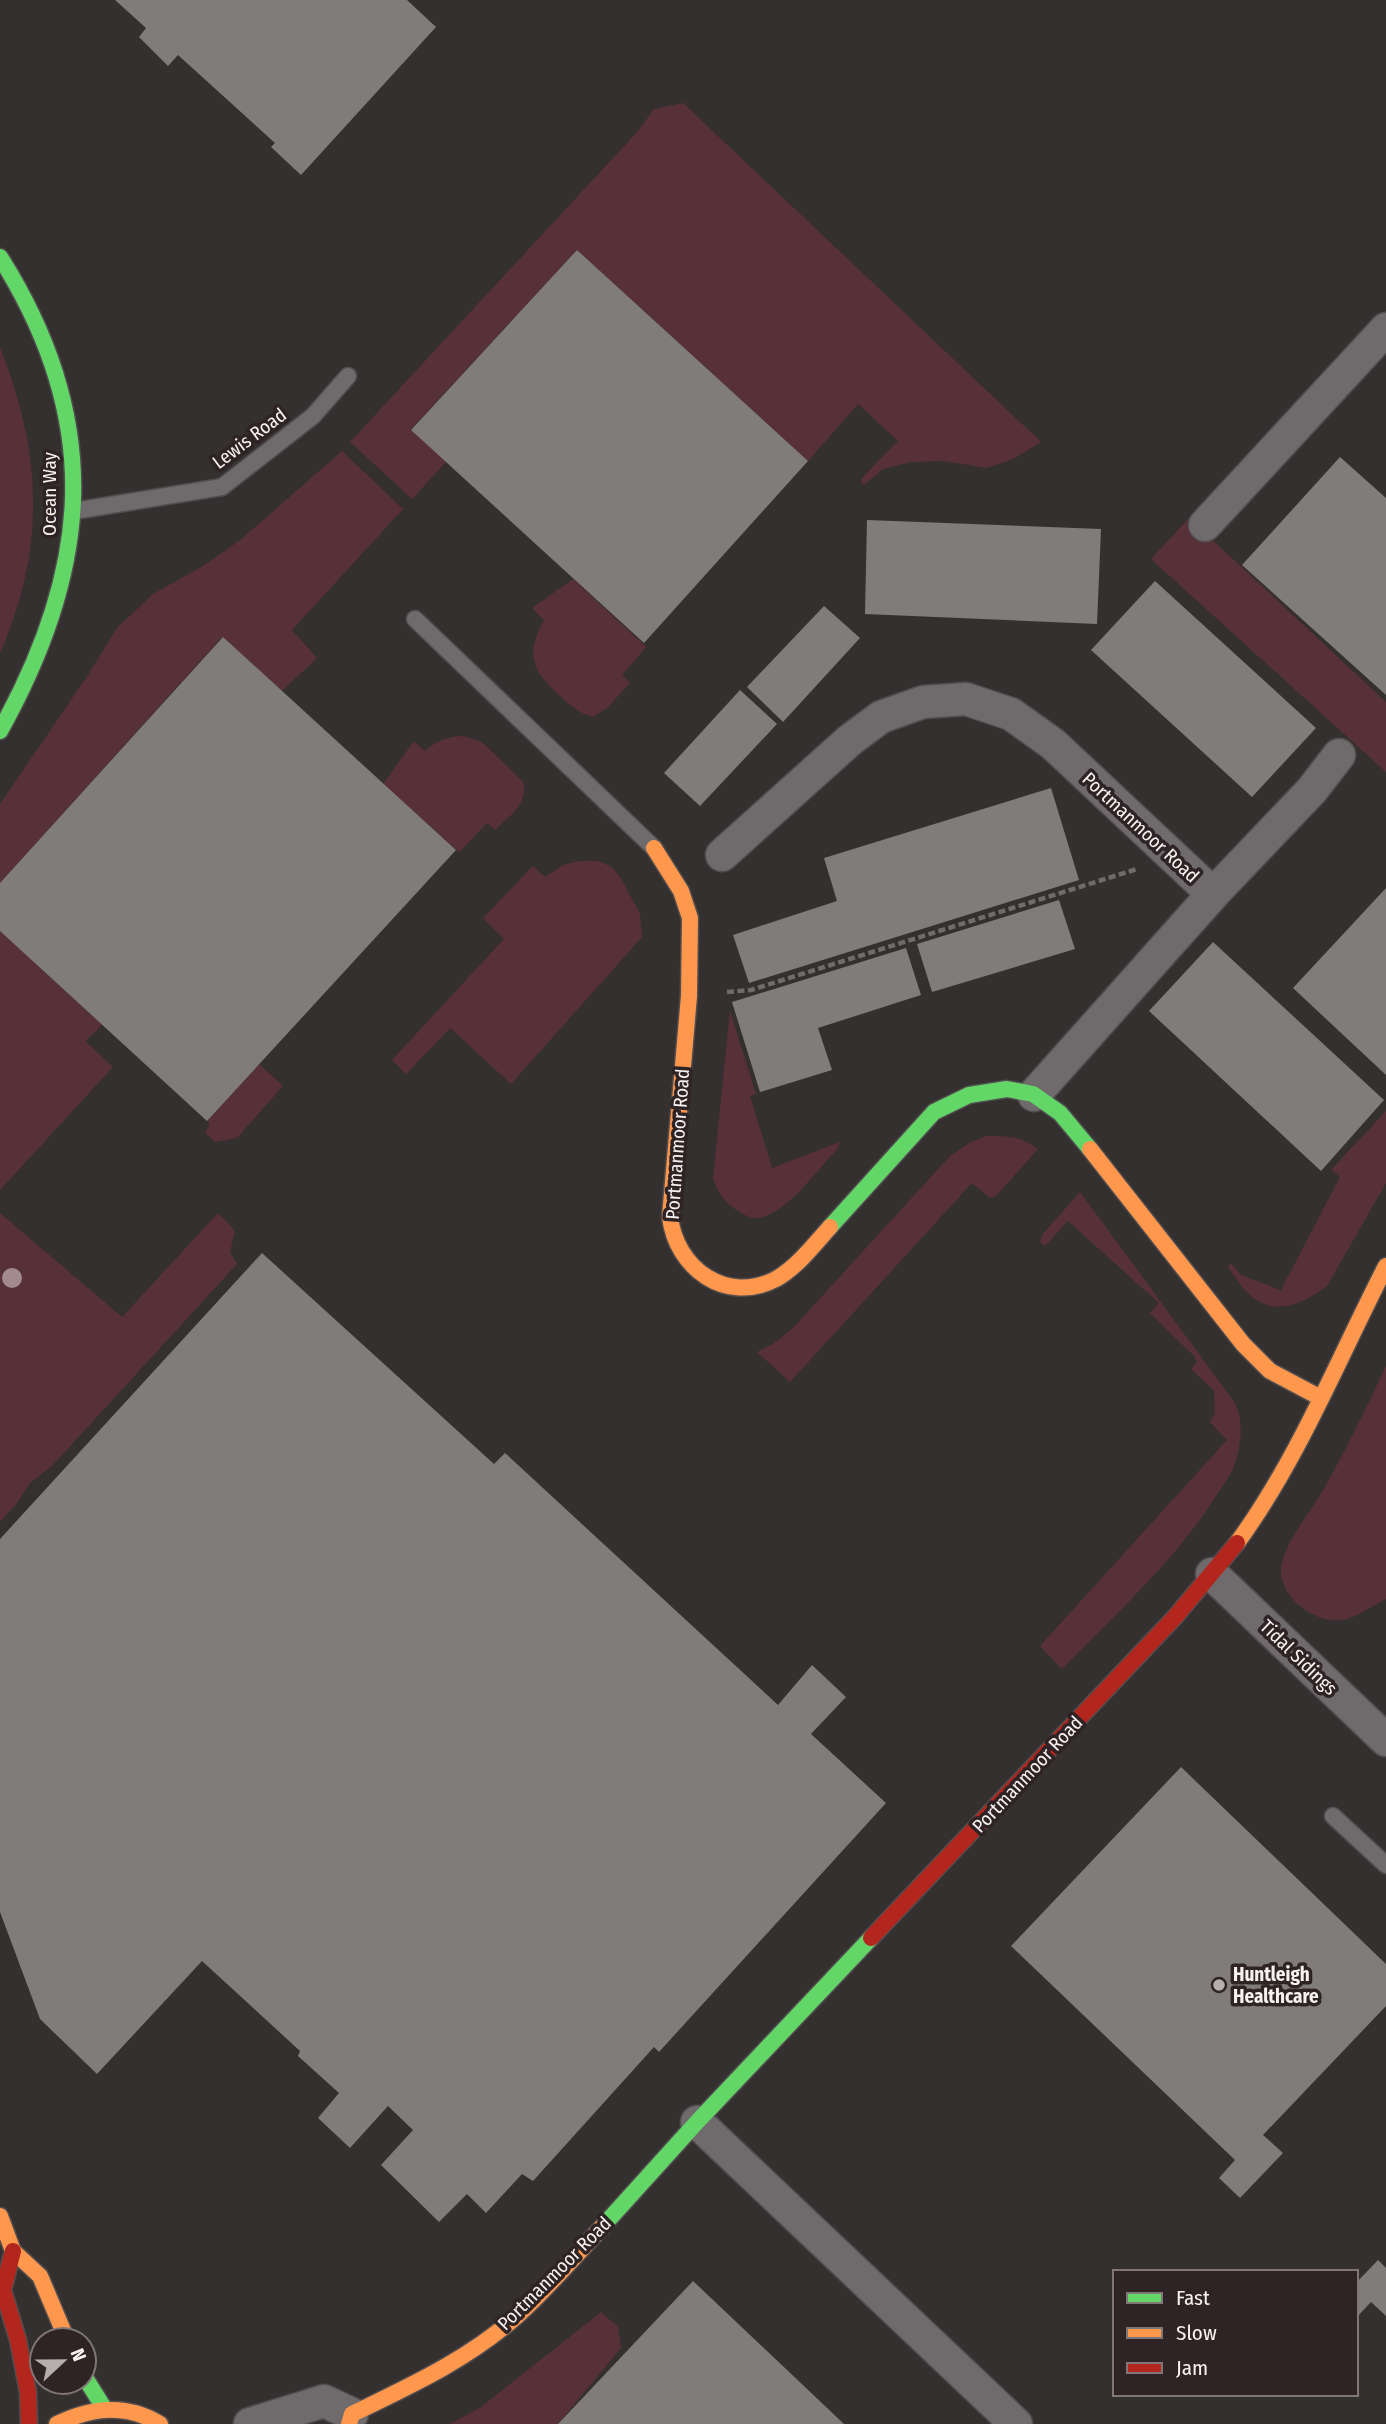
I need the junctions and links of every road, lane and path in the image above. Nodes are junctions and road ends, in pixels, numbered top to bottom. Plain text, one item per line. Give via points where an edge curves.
1 (0, 257) edge
2 (1386, 329) edge
3 (348, 376) dead end
4 (74, 511) junction
5 (1205, 525) dead end
6 (415, 619) dead end
7 (0, 732) edge
8 (1339, 755) dead end
9 (654, 848) joint
10 (1168, 852) junction
11 (722, 855) dead end
12 (1213, 894) junction
13 (689, 996) junction
14 (1034, 1094) junction
15 (1386, 1266) edge
16 (1321, 1398) junction
17 (1212, 1574) junction
18 (1386, 1740) edge
19 (1333, 1816) dead end
20 (1386, 1865) edge
21 (697, 2122) junction
22 (0, 2216) edge
23 (12, 2251) junction
24 (61, 2326) edge
25 (96, 2396) edge
26 (104, 2408) junction
27 (350, 2419) edge
28 (29, 2424) edge
29 (57, 2424) edge
30 (160, 2424) edge
31 (250, 2424) edge
32 (1016, 2424) edge

1 - 4 street, Ocean Way via 34,314 50,352 73,462
2 - 5 street
3 - 4 lane, Lewis Road via 313,416 222,486
4 - 7 street, Ocean Way via 64,575 48,629
6 - 9 lane
8 - 12 street, Portmanmoor Road via 1312,790
9 - 13 street, Portmanmoor Road via 681,891 690,918
10 - 11 street, Portmanmoor Road via 1053,744 1011,714 966,699 923,702 881,717
10 - 12 street, Portmanmoor Road
10 - 13 path via 1135,870 751,990
12 - 14 street, Portmanmoor Road
13 - 14 street, Portmanmoor Road via 670,1217 681,1255 698,1275 718,1285 739,1290 777,1279 800,1260 934,1112 981,1092 1005,1088
14 - 16 street, Portmanmoor Road via 1068,1121 1243,1344 1270,1371
15 - 16 street, Portmanmoor Road
16 - 17 street, Portmanmoor Road via 1254,1518
17 - 18 street, Tidal Sidings
17 - 21 street, Portmanmoor Road
19 - 20 lane
21 - 27 street, Portmanmoor Road via 518,2315 470,2352
21 - 32 street
22 - 23 street
23 - 24 street via 40,2276
23 - 28 street via 3,2290 18,2340
25 - 26 street
26 - 29 street via 74,2414
26 - 30 street via 128,2409
27 - 31 street, Portmanmoor Road via 324,2401

